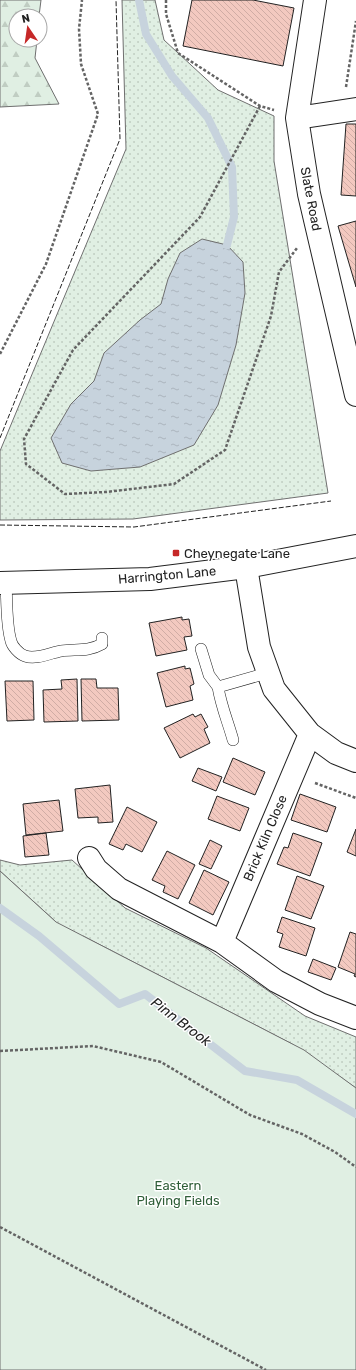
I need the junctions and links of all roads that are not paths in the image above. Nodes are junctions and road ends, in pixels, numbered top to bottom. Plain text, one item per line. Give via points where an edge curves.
1 (315, 0) edge
2 (349, 110) edge
3 (297, 118) junction
4 (356, 395) edge
5 (356, 546) edge
6 (246, 567) junction
7 (3, 583) edge
8 (102, 638) dead end
9 (201, 649) dead end
10 (267, 673) junction
11 (218, 687) junction
12 (310, 734) junction
13 (233, 740) dead end
14 (356, 761) edge
15 (89, 858) dead end
16 (222, 942) junction
17 (356, 1018) edge

1 - 3 street, Slate Road
2 - 3 street
3 - 4 street, Slate Road via 309,194
5 - 6 street, Harrington Lane
6 - 7 street, Harrington Lane via 150,579
6 - 10 street via 259,647
7 - 8 lane via 11,642 17,651 25,656 95,648 102,644
9 - 11 lane via 209,675
10 - 11 lane
10 - 12 street via 274,689
11 - 13 lane via 220,705 226,714
12 - 14 street via 336,753
12 - 16 street, Brick Kiln Close
15 - 16 street via 96,869 119,889
16 - 17 street via 276,982 320,1004

